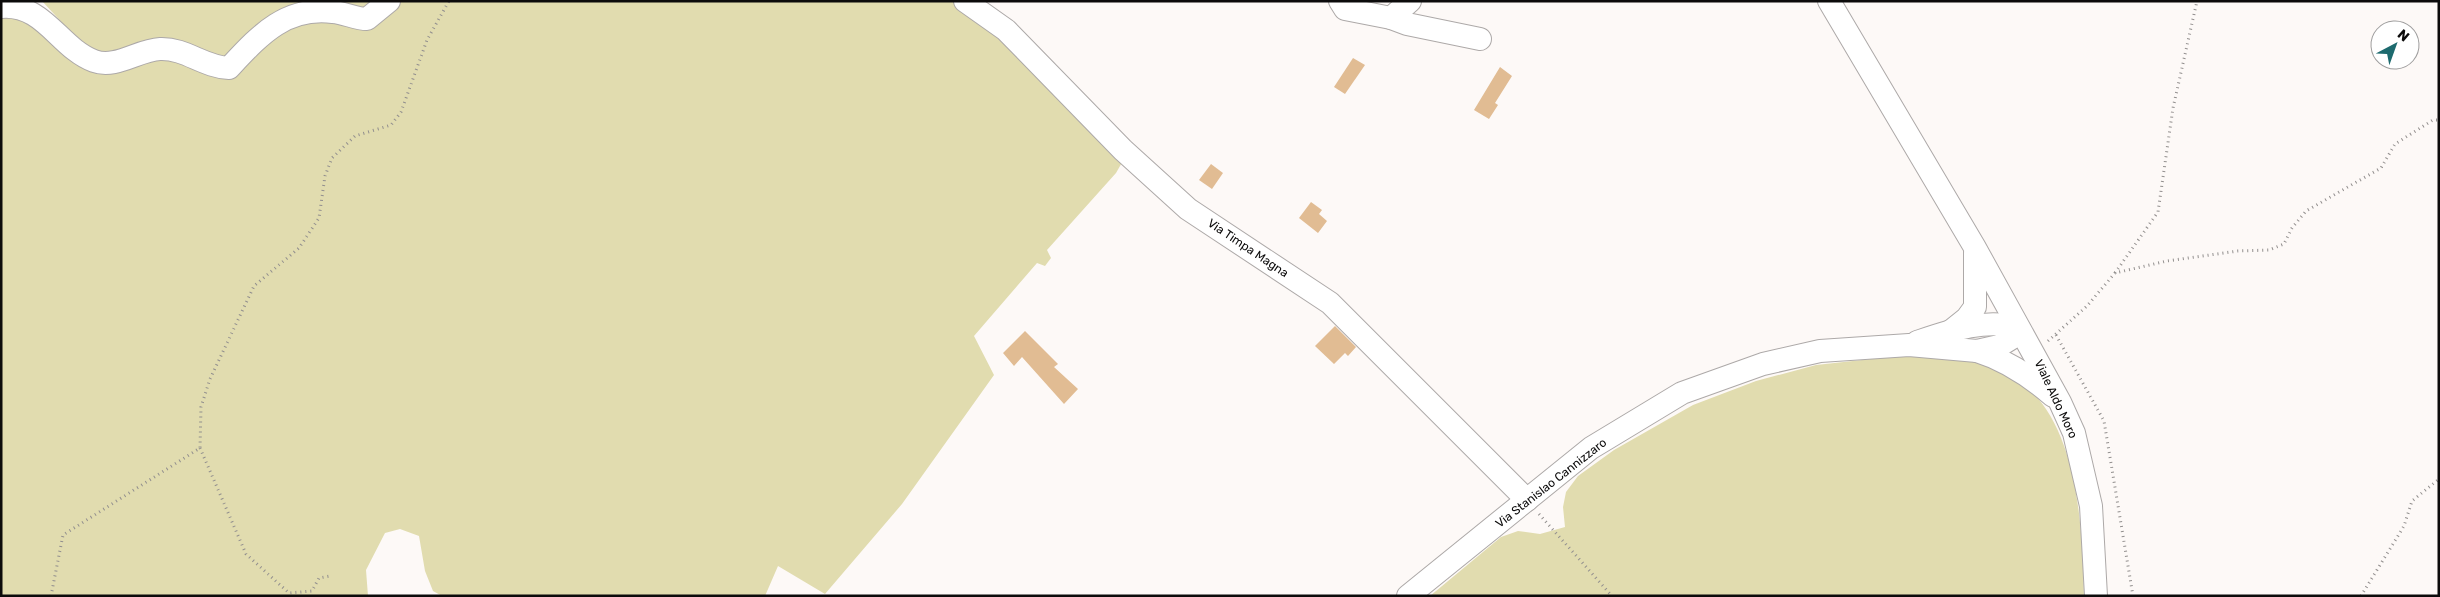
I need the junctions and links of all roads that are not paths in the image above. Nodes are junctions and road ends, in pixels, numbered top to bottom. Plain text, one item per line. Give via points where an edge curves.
1 (389, 1) edge
2 (965, 1) edge
3 (1340, 1) edge
4 (1410, 1) edge
5 (1829, 1) edge
6 (1, 6) edge
7 (1391, 18) junction
8 (1480, 39) dead end
9 (1974, 246) junction
10 (2019, 329) junction
11 (1952, 330) junction
12 (1909, 345) junction
13 (1977, 351) junction
14 (2060, 402) junction
15 (1527, 500) junction
16 (1408, 596) edge
17 (2096, 596) edge

1 - 6 street via 368,19 308,10 278,22 229,68 207,65 181,51 160,49 136,53 114,63 94,62 44,20 12,6
2 - 15 street, Via Timpa Magna via 1006,30 1083,110 1188,209 1330,303
3 - 7 street via 1345,9
4 - 7 street
5 - 9 street, Viale Aldo Moro
7 - 8 street
9 - 10 street, Viale Aldo Moro
9 - 11 street via 1975,307
10 - 11 street via 2008,324
10 - 13 street via 1999,346
10 - 14 street, Viale Aldo Moro
11 - 12 street
12 - 13 street
12 - 15 street, Via Stanislao Cannizzaro via 1820,351 1763,364 1682,394 1591,448
13 - 14 street via 1999,357
14 - 17 street, Viale Aldo Moro via 2074,434 2091,506
15 - 16 street, Via Stanislao Cannizzaro

